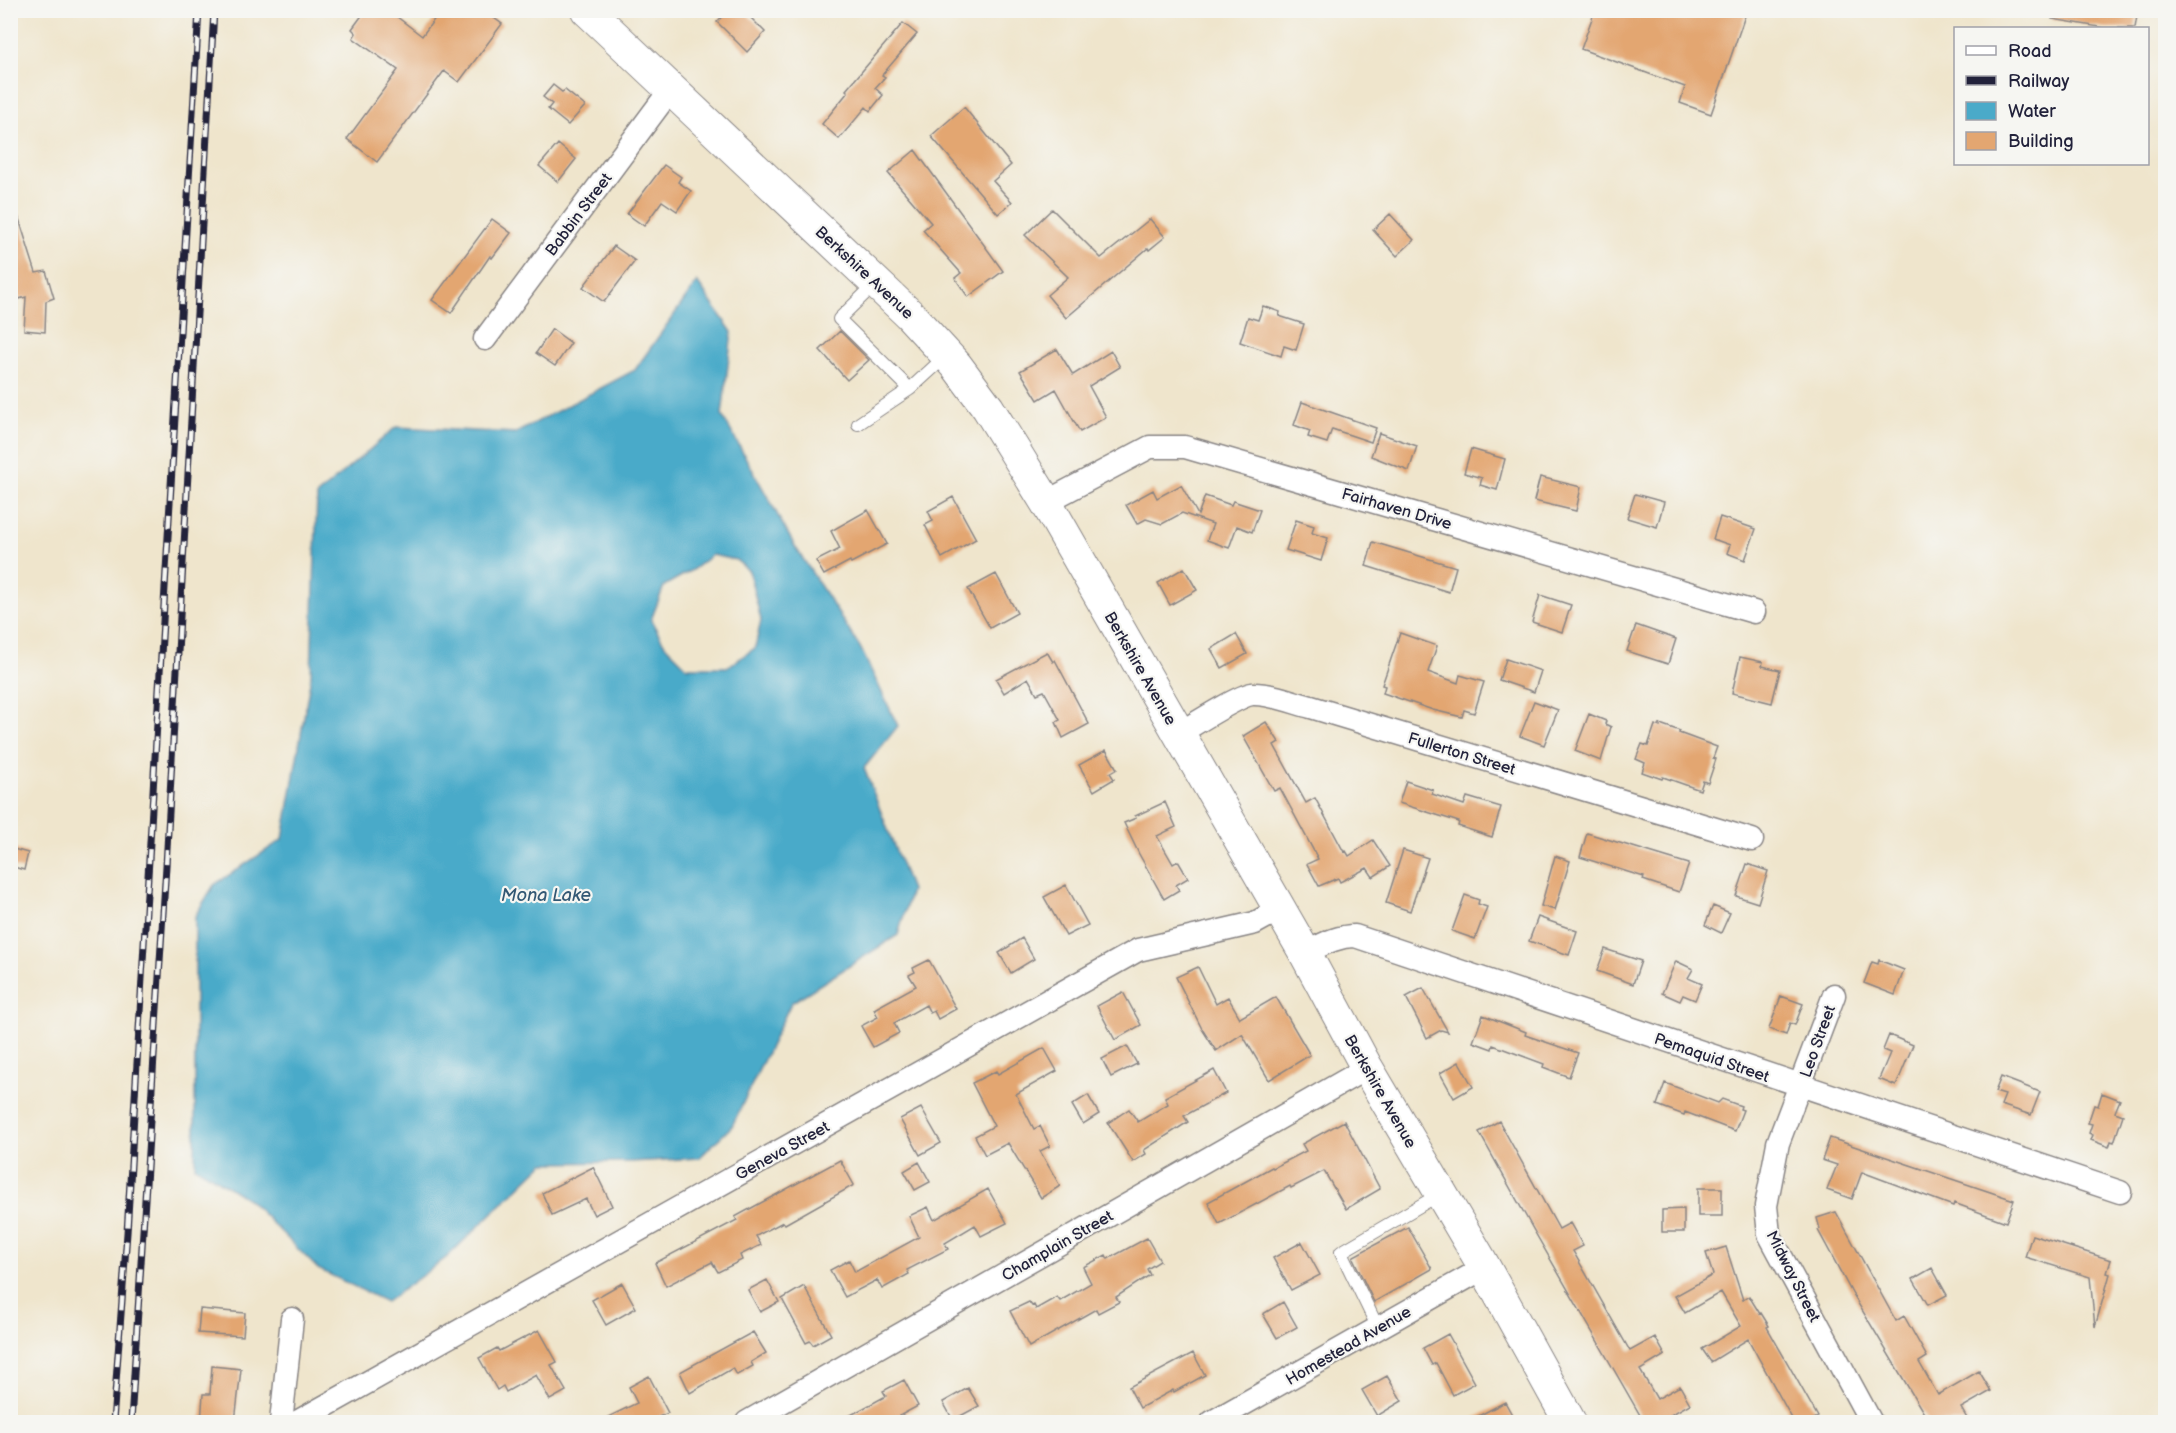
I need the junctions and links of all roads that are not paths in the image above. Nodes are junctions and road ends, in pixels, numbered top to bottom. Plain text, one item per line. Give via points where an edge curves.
1 (601, 15) edge
2 (671, 89) junction
3 (876, 283) junction
4 (486, 339) dead end
5 (947, 355) junction
6 (910, 389) junction
7 (858, 424) dead end
8 (1046, 502) junction
9 (1754, 612) dead end
10 (1178, 734) junction
11 (1752, 840) dead end
12 (1280, 909) junction
13 (1305, 953) junction
14 (1834, 995) dead end
15 (1367, 1068) junction
16 (1800, 1086) junction
17 (2120, 1192) dead end
18 (1441, 1194) junction
19 (1484, 1268) junction
20 (292, 1319) dead end
21 (1378, 1328) junction
22 (281, 1422) edge
23 (297, 1422) edge
24 (747, 1422) edge
25 (1212, 1422) edge
26 (1570, 1422) edge
27 (1871, 1422) edge

1 - 2 main road, Berkshire Avenue
2 - 3 main road, Berkshire Avenue
2 - 4 street, Babbin Street
3 - 5 main road, Berkshire Avenue
3 - 6 lane via 839,319
5 - 6 lane
5 - 8 main road, Berkshire Avenue via 988,408
6 - 7 lane
8 - 9 street, Fairhaven Drive via 1150,447 1185,447
8 - 10 main road, Berkshire Avenue
10 - 11 street, Fullerton Street via 1251,694 1270,697
10 - 12 main road, Berkshire Avenue
12 - 13 main road, Berkshire Avenue
12 - 23 street, Geneva Street via 1256,923 1138,950
13 - 15 main road, Berkshire Avenue
13 - 16 street, Pemaquid Street via 1343,936 1355,936
14 - 16 street, Leo Street
15 - 18 main road, Berkshire Avenue
15 - 24 street, Champlain Street
16 - 17 street, Pemaquid Street
16 - 27 street, Midway Street via 1778,1143 1771,1176 1766,1206 1769,1234
18 - 19 main road, Berkshire Avenue
18 - 21 lane via 1341,1252
19 - 21 street, Homestead Avenue
19 - 26 main road, Berkshire Avenue
20 - 22 street
21 - 25 street, Homestead Avenue

